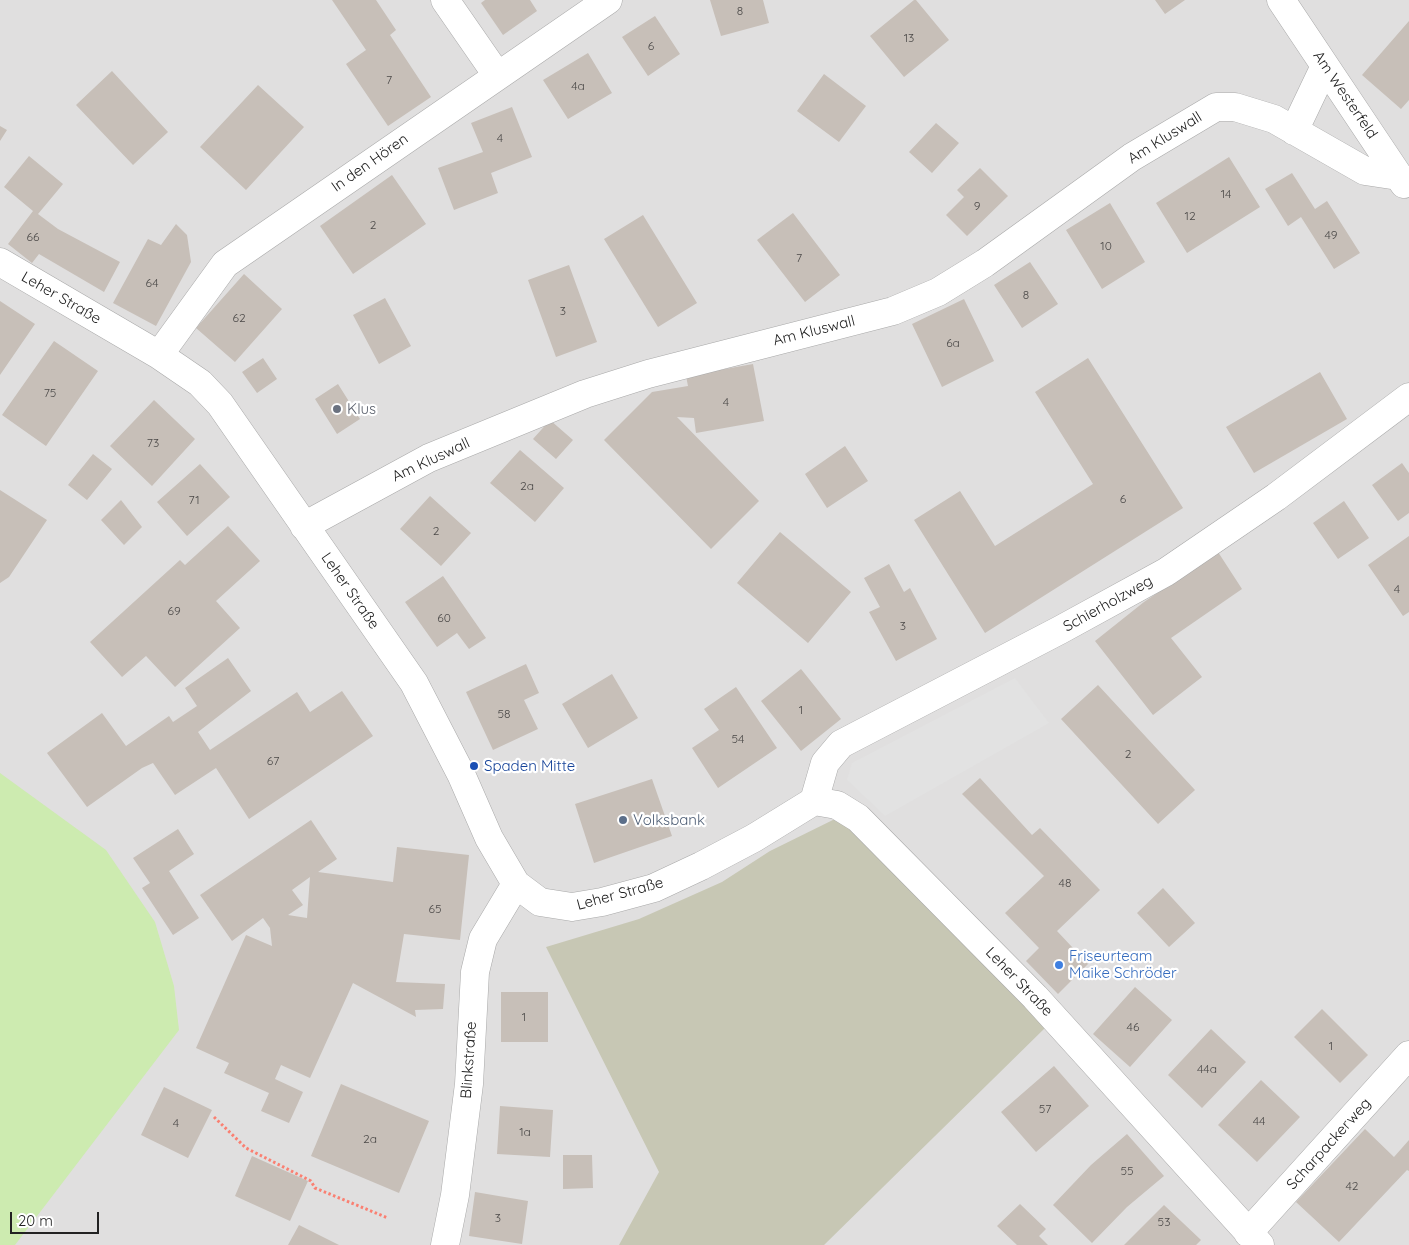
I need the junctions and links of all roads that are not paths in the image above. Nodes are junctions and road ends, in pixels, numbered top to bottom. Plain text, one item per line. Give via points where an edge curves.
1 (445, 0) edge
2 (608, 0) edge
3 (1281, 0) edge
4 (1325, 66) junction
5 (497, 75) junction
6 (1294, 131) junction
7 (1404, 183) edge
8 (0, 262) edge
9 (159, 355) junction
10 (1409, 397) edge
11 (304, 526) junction
12 (814, 801) junction
13 (516, 884) junction
14 (1409, 1055) edge
15 (1254, 1239) edge
16 (445, 1245) edge

1 - 5 street
2 - 5 street, In den Hören
3 - 4 street, Am Westerfeld
4 - 6 street
4 - 7 street, Am Westerfeld
5 - 9 street, In den Hören via 224,264
6 - 7 street, Am Kluswall via 1365,171
6 - 11 street, Am Kluswall via 1274,119 1236,107 1216,107 1132,157 985,264 938,292 893,311 648,374 585,394 429,458
8 - 9 street, Leher Straße
9 - 11 street, Leher Straße via 200,383 220,404
10 - 12 street, Schierholzweg via 1276,497 1166,572 841,744 824,763
11 - 13 street, Leher Straße via 414,683 462,774 489,838
12 - 13 street, Leher Straße via 754,838 654,888 572,907 540,902
12 - 15 street, Leher Straße via 837,805 858,818 1035,997
13 - 16 street, Blinkstraße via 483,939 475,972 469,1084 455,1195
14 - 15 street, Scharpackerweg

